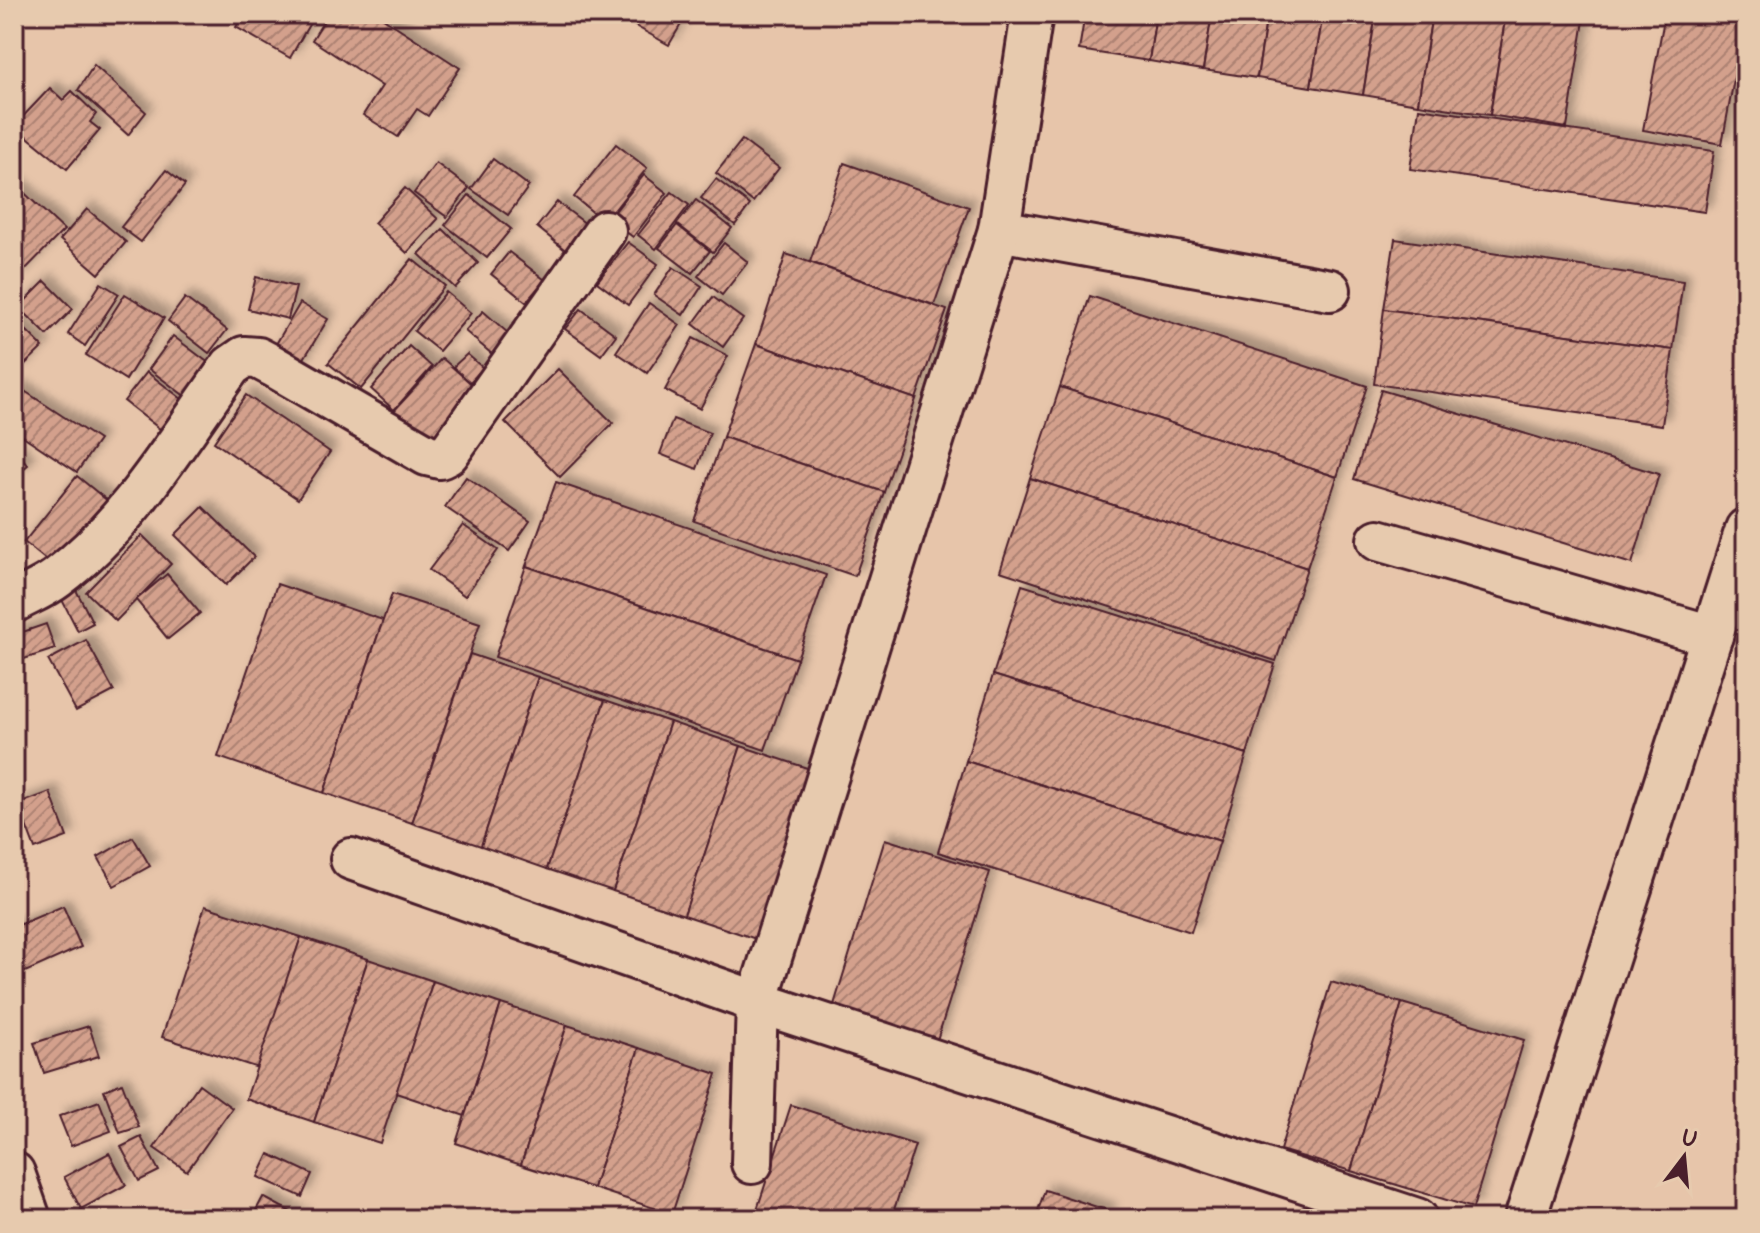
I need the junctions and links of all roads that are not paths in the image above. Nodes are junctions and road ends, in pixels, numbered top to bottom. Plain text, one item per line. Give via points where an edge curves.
1 (1032, 14) edge
2 (999, 230) junction
3 (605, 231) dead end
4 (1330, 290) dead end
5 (1746, 529) edge
6 (1378, 540) dead end
7 (14, 602) edge
8 (1712, 636) junction
9 (351, 859) dead end
10 (757, 1002) junction
11 (752, 1163) dead end
12 (14, 1173) edge
13 (30, 1219) edge
14 (1417, 1219) edge
15 (1525, 1219) edge

1 - 2 street
2 - 4 street
2 - 10 street
3 - 7 street via 448,454 427,455 273,366 244,357 231,366 116,523 55,580
5 - 8 street
6 - 8 street
8 - 15 street
9 - 10 street
10 - 11 street
10 - 14 street
12 - 13 street

